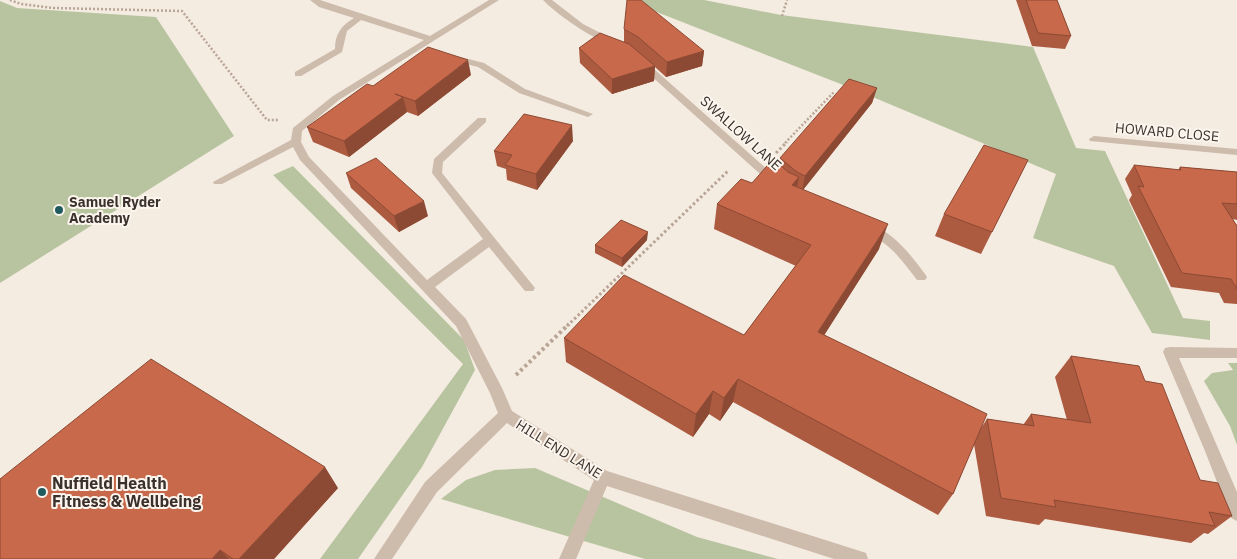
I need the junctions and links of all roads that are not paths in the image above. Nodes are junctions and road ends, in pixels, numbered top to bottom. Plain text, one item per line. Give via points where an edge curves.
1 (314, 0) edge
2 (495, 0) edge
3 (547, 0) edge
4 (360, 17) junction
5 (430, 40) junction
6 (619, 46) edge
7 (417, 48) junction
8 (632, 55) edge
9 (298, 74) dead end
10 (588, 114) dead end
11 (482, 120) dead end
12 (1094, 139) dead end
13 (296, 142) junction
14 (1237, 152) edge
15 (218, 182) dead end
16 (781, 187) edge
17 (859, 224) edge
18 (490, 240) junction
19 (921, 277) dead end
20 (426, 288) junction
21 (529, 288) dead end
22 (1237, 353) edge
23 (506, 415) junction
24 (603, 477) junction
25 (1237, 513) edge
26 (382, 559) edge
27 (567, 559) edge
28 (860, 559) edge

1 - 4 street
2 - 5 street
3 - 6 street via 580,26
4 - 5 street
4 - 9 street via 339,36 339,50
5 - 7 street
7 - 10 street via 481,66 522,91
7 - 13 street via 336,98 306,121 297,130
8 - 16 street, SWALLOW LANE
11 - 18 street via 438,161 437,173
12 - 14 street, HOWARD CLOSE
13 - 15 street
13 - 20 street, HILL END LANE via 304,158
17 - 19 street via 886,236 907,256
18 - 20 street
18 - 21 street
20 - 23 street, HILL END LANE via 461,323
22 - 25 street via 1170,352
23 - 24 street, HILL END LANE
23 - 26 street via 431,486
24 - 27 street
24 - 28 street, HILL END LANE

